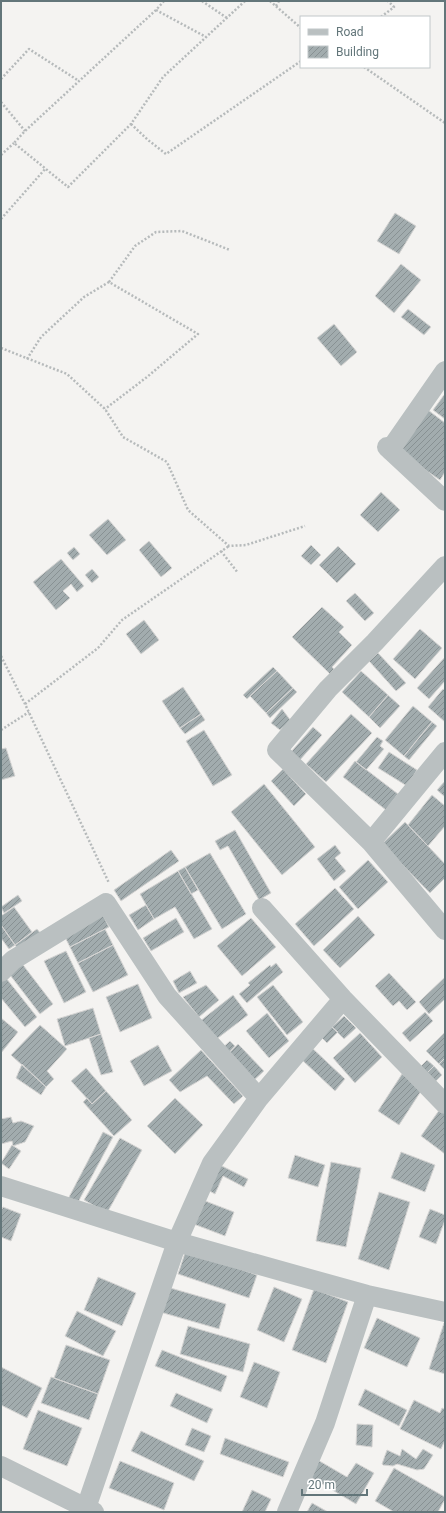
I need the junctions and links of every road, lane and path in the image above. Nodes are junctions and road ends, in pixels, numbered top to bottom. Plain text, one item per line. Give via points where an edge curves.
1 (164, 1) edge
2 (202, 1) edge
3 (245, 1) edge
4 (270, 1) edge
5 (280, 1) edge
6 (388, 1) edge
7 (276, 6) junction
8 (156, 10) junction
9 (382, 16) edge
10 (227, 18) junction
11 (300, 27) edge
12 (206, 37) junction
13 (300, 62) edge
14 (365, 68) edge
15 (1, 78) edge
16 (79, 81) junction
17 (1, 102) edge
18 (445, 123) edge
19 (131, 124) junction
20 (24, 131) junction
21 (14, 143) junction
22 (1, 155) edge
23 (46, 168) junction
24 (1, 219) edge
25 (230, 250) dead end
26 (109, 282) junction
27 (1, 348) edge
28 (27, 359) junction
29 (445, 371) edge
30 (105, 409) junction
31 (445, 501) edge
32 (305, 526) dead end
33 (229, 546) junction
34 (221, 551) junction
35 (445, 566) edge
36 (238, 572) dead end
37 (1, 656) edge
38 (25, 704) junction
39 (29, 712) junction
40 (1, 730) edge
41 (445, 752) edge
42 (371, 842) junction
43 (106, 903) junction
44 (262, 908) dead end
45 (445, 930) edge
46 (1, 972) edge
47 (343, 999) junction
48 (259, 1098) junction
49 (445, 1104) edge
50 (1, 1186) edge
51 (178, 1242) junction
52 (367, 1295) junction
53 (445, 1312) edge
54 (1, 1466) edge
55 (90, 1510) edge
56 (287, 1512) edge

1 - 8 path
2 - 10 path
3 - 10 path
4 - 7 path
5 - 7 path
6 - 9 path via 394,7
7 - 11 path
8 - 12 path
8 - 16 path
10 - 12 path
12 - 19 path via 163,77
13 - 19 path via 166,154
14 - 18 path
15 - 16 path via 29,49
16 - 20 path
17 - 20 path
19 - 23 path via 68,187
20 - 21 path
21 - 22 path
21 - 23 path
23 - 24 path
25 - 26 path via 182,231 156,232 135,246
26 - 28 path via 84,297 41,337
26 - 30 path via 198,334
27 - 28 path
28 - 30 path via 67,374
29 - 31 street via 388,449
30 - 33 path via 123,437 167,462 188,510
32 - 33 path via 246,545
33 - 34 path
34 - 36 path
34 - 38 path via 122,620 98,648
35 - 42 street via 328,689 277,750
37 - 38 path
38 - 39 path
39 - 40 path
39 - 43 path via 110,881
41 - 42 street
42 - 45 street
43 - 46 street via 13,960
43 - 48 street via 168,996
44 - 47 street
47 - 48 street
47 - 49 street
48 - 51 street via 212,1163
50 - 51 street
51 - 52 street
51 - 55 street
52 - 53 street
52 - 56 street via 325,1423
54 - 55 street

